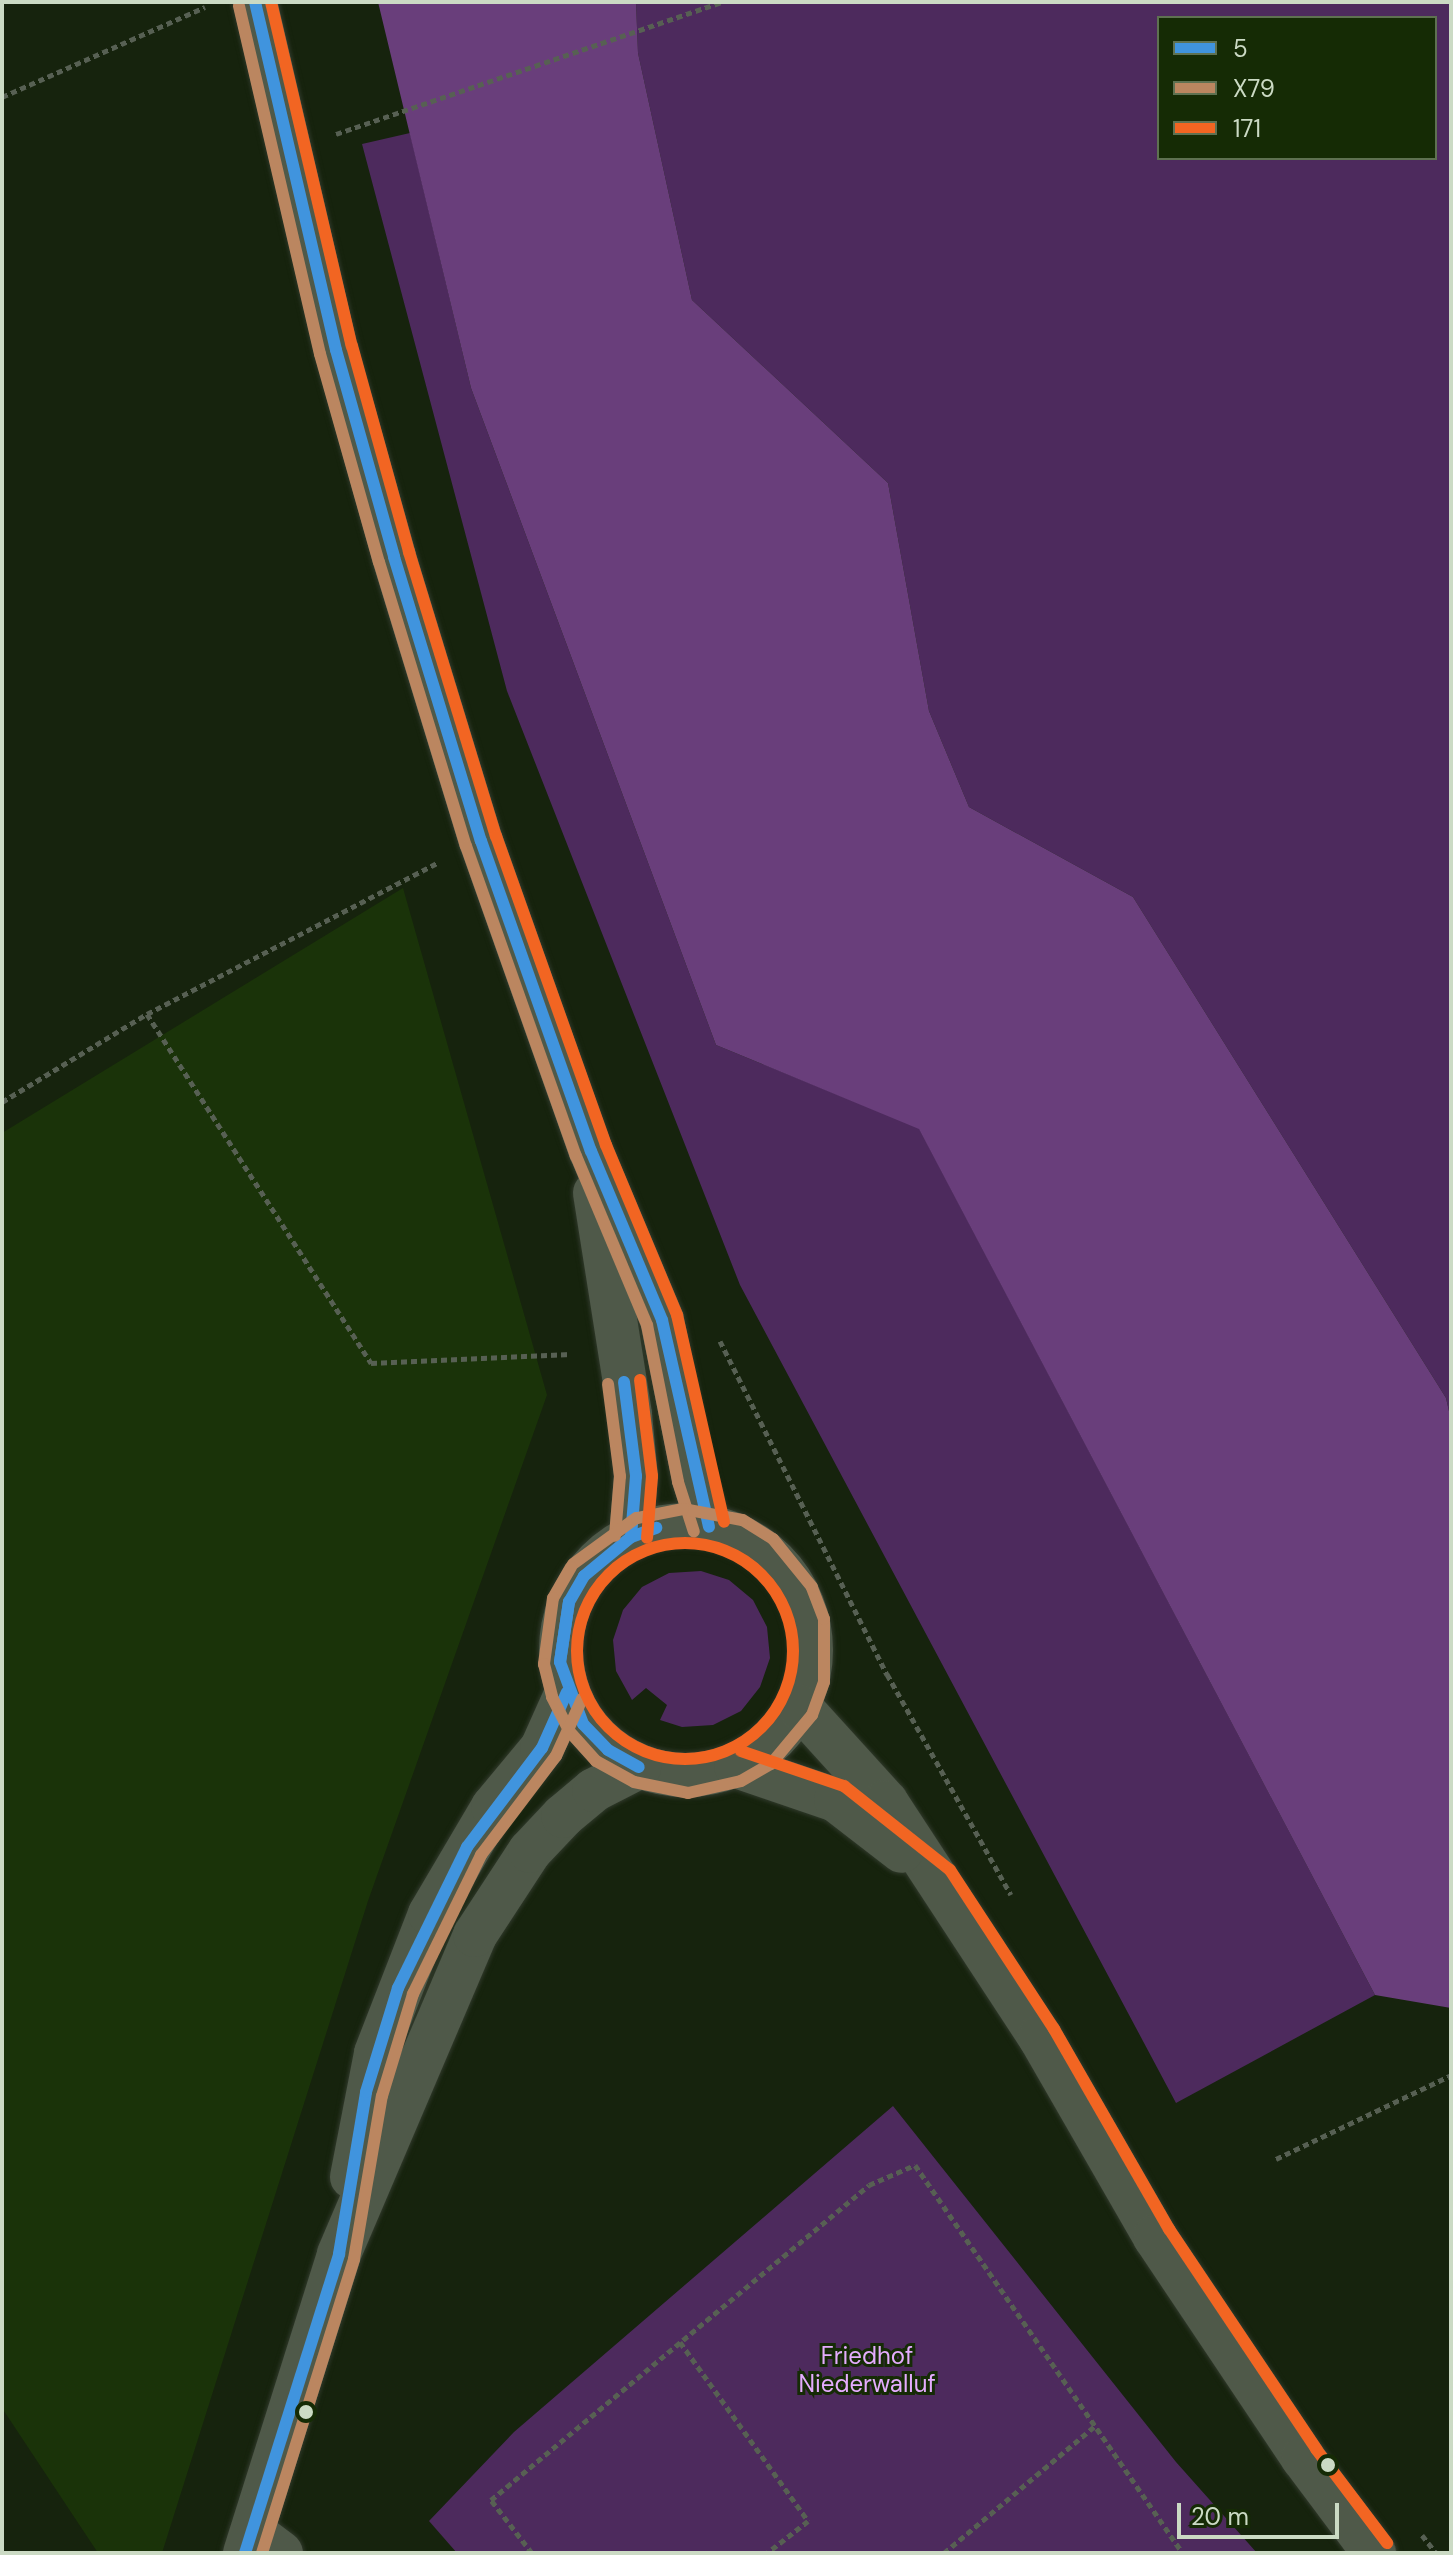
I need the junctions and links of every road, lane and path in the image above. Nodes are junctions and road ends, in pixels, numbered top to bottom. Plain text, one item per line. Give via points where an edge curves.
1 (216, 2) edge
2 (255, 2) edge
3 (722, 2) edge
4 (2, 97) edge
5 (326, 121) dead end
6 (309, 143) junction
7 (481, 841) junction
8 (147, 1014) junction
9 (2, 1102) edge
10 (591, 1151) junction
11 (715, 1331) dead end
12 (618, 1352) junction
13 (709, 1527) junction
14 (631, 1537) junction
15 (887, 1674) dead end
16 (567, 1692) junction
17 (799, 1706) junction
18 (736, 1766) junction
19 (639, 1767) junction
20 (938, 1880) junction
21 (1451, 2075) edge
22 (1276, 2159) dead end
23 (339, 2254) junction
24 (680, 2342) junction
25 (1095, 2426) junction
26 (260, 2546) edge
27 (532, 2553) edge
28 (767, 2553) edge
29 (944, 2553) edge
30 (1183, 2553) edge
31 (1374, 2553) edge

1 - 4 path
2 - 6 street
3 - 6 path
5 - 6 path
6 - 7 street via 336,350
7 - 8 path
7 - 10 street
8 - 9 path
8 - 12 path via 371,1363
10 - 12 street via 601,1258
10 - 13 street via 662,1320
11 - 15 path
12 - 14 street via 636,1476
13 - 14 street via 656,1528
13 - 17 street via 762,1550 798,1594 811,1650
14 - 16 street via 584,1576 569,1602 560,1662
16 - 19 street via 583,1724 608,1750
16 - 23 street via 542,1748 467,1847 398,1988 366,2092
17 - 18 street via 761,1751
17 - 20 street via 886,1802
18 - 19 street via 688,1777
18 - 20 street via 836,1800
19 - 23 street via 594,1790 563,1816 501,1891 475,1935
20 - 31 street via 1040,2037 1155,2237 1303,2458
21 - 22 path
23 - 26 street
24 - 25 path via 869,2185 915,2165
24 - 27 path via 491,2500
24 - 28 path via 808,2521
25 - 29 path
25 - 30 path

